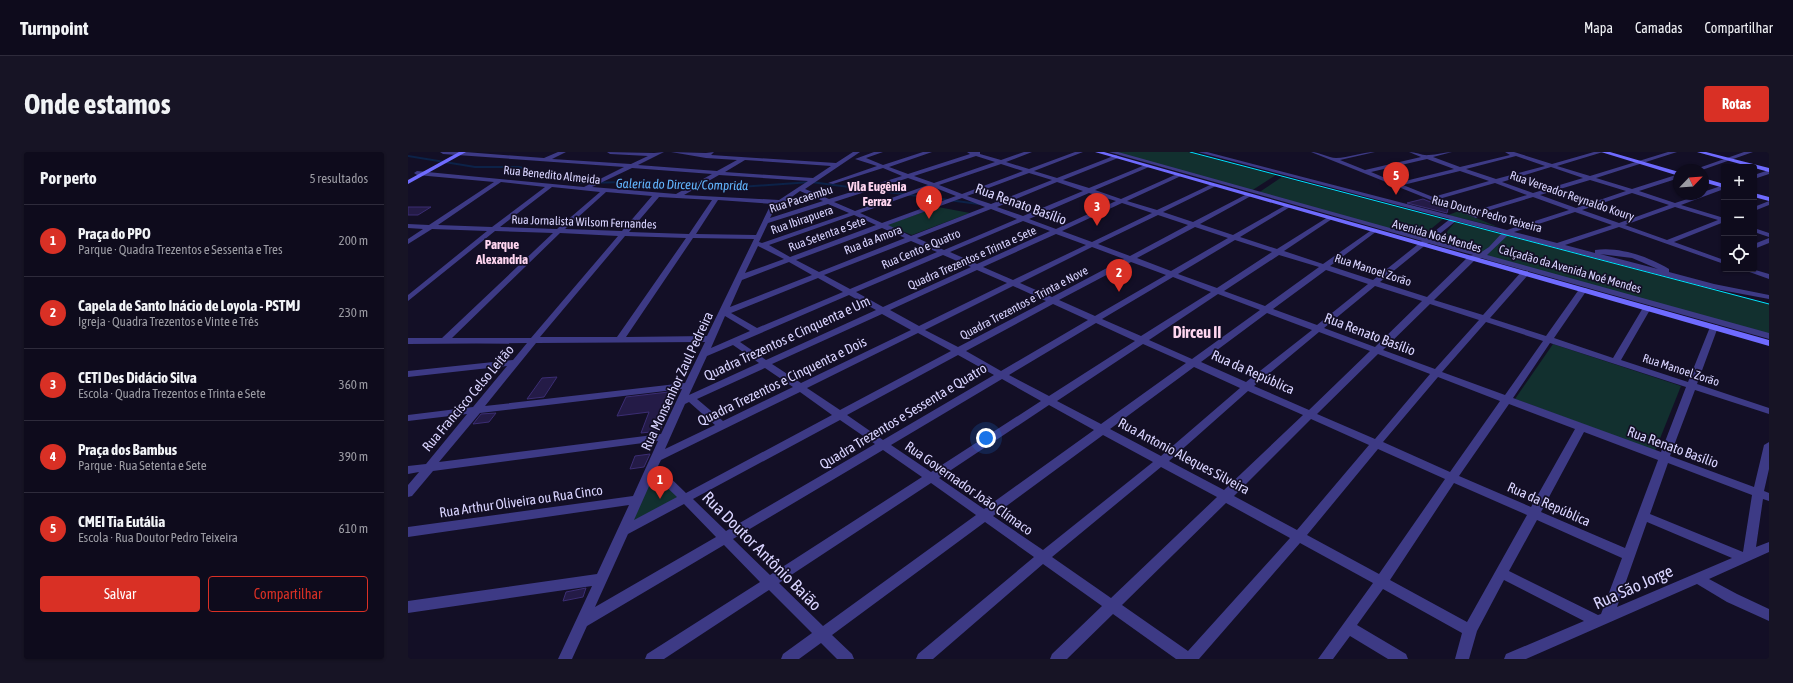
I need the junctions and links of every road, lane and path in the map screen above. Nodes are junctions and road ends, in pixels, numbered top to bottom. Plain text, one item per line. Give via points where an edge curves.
1 (443, 152) edge
2 (459, 152) edge
3 (563, 152) edge
4 (610, 152) edge
5 (661, 152) edge
6 (674, 152) edge
7 (841, 152) edge
8 (880, 152) edge
9 (929, 152) edge
10 (1029, 152) edge
11 (1080, 152) edge
12 (1098, 152) edge
13 (1201, 152) edge
14 (1314, 152) edge
15 (1372, 152) edge
16 (1412, 152) edge
17 (1449, 152) edge
18 (1508, 152) edge
19 (1525, 152) edge
20 (1600, 152) edge
21 (1604, 152) edge
22 (1674, 152) edge
23 (1692, 152) edge
24 (1700, 152) edge
25 (1750, 152) edge
26 (975, 153) edge
27 (858, 154) edge
28 (1114, 154) edge
29 (1515, 154) junction
30 (655, 155) junction
31 (709, 155) edge
32 (1427, 157) junction
33 (743, 159) junction
34 (544, 160) junction
35 (1335, 160) junction
36 (1726, 160) junction
37 (775, 161) junction
38 (1000, 162) junction
39 (1640, 162) junction
40 (840, 164) junction
41 (1739, 164) edge
42 (632, 166) junction
43 (769, 166) dead end
44 (882, 166) junction
45 (1147, 166) junction
46 (1551, 166) junction
47 (1709, 166) edge
48 (1460, 169) junction
49 (1757, 169) edge
50 (1028, 171) junction
51 (1365, 172) junction
52 (1769, 172) edge
53 (420, 173) junction
54 (719, 173) junction
55 (1673, 173) edge
56 (1179, 175) junction
57 (907, 176) junction
58 (1757, 176) edge
59 (1673, 177) edge
60 (408, 178) edge
61 (1589, 178) junction
62 (1057, 180) junction
63 (499, 181) junction
64 (812, 181) junction
65 (408, 182) edge
66 (1495, 182) junction
67 (1709, 182) edge
68 (831, 183) dead end
69 (1214, 185) junction
70 (1396, 185) junction
71 (551, 186) junction
72 (933, 186) junction
73 (1721, 186) edge
74 (586, 188) dead end
75 (1721, 188) edge
76 (800, 189) junction
77 (1089, 190) junction
78 (604, 191) junction
79 (1631, 191) junction
80 (657, 195) junction
81 (1249, 195) junction
82 (1533, 195) junction
83 (677, 196) junction
84 (961, 196) junction
85 (1757, 196) edge
86 (716, 199) junction
87 (1433, 199) junction
88 (1769, 200) edge
89 (1122, 201) junction
90 (780, 202) junction
91 (829, 202) junction
92 (1769, 203) edge
93 (1676, 205) junction
94 (1288, 206) junction
95 (990, 207) junction
96 (1757, 208) edge
97 (1575, 209) junction
98 (855, 213) junction
99 (1157, 213) junction
100 (1470, 214) junction
101 (1330, 218) junction
102 (1456, 218) junction
103 (1022, 219) junction
104 (1721, 219) edge
105 (1721, 221) edge
106 (766, 222) junction
107 (883, 225) junction
108 (1195, 225) junction
109 (1619, 225) junction
110 (408, 226) edge
111 (430, 227) junction
112 (492, 230) junction
113 (1375, 230) junction
114 (1509, 231) junction
115 (1757, 231) edge
116 (558, 232) junction
117 (1056, 232) junction
118 (623, 234) junction
119 (1769, 235) edge
120 (690, 236) junction
121 (912, 238) junction
122 (1235, 238) junction
123 (1769, 240) edge
124 (408, 242) edge
125 (759, 242) junction
126 (1667, 242) junction
127 (1426, 243) junction
128 (1092, 245) junction
129 (1557, 245) junction
130 (1757, 246) edge
131 (1278, 251) junction
132 (944, 252) junction
133 (1482, 256) junction
134 (1472, 258) junction
135 (1130, 259) junction
136 (789, 260) junction
137 (1721, 260) edge
138 (977, 267) junction
139 (1325, 267) junction
140 (1753, 272) edge
141 (1525, 273) junction
142 (818, 275) junction
143 (1172, 275) junction
144 (740, 278) junction
145 (1769, 278) edge
146 (1014, 283) junction
147 (1374, 283) junction
148 (1583, 290) junction
149 (849, 292) junction
150 (1218, 292) junction
151 (1769, 297) edge
152 (408, 299) edge
153 (1054, 300) junction
154 (1428, 300) junction
155 (1647, 308) junction
156 (1266, 309) junction
157 (882, 310) junction
158 (724, 312) junction
159 (1484, 318) junction
160 (1096, 319) junction
161 (1714, 327) junction
162 (1318, 329) junction
163 (918, 330) junction
164 (757, 332) junction
165 (1769, 336) edge
166 (621, 338) junction
167 (711, 339) junction
168 (1547, 339) junction
169 (535, 340) junction
170 (1142, 340) junction
171 (408, 341) edge
172 (444, 341) junction
173 (734, 342) junction
174 (1769, 343) edge
175 (1376, 351) junction
176 (959, 352) junction
177 (704, 354) junction
178 (1616, 361) junction
179 (517, 362) junction
180 (1193, 362) junction
181 (765, 364) junction
182 (1436, 373) junction
183 (408, 374) edge
184 (1001, 374) junction
185 (689, 385) junction
186 (1248, 386) junction
187 (1692, 386) junction
188 (801, 388) junction
189 (1506, 399) junction
190 (686, 400) junction
191 (1049, 400) junction
192 (476, 410) junction
193 (1769, 411) edge
194 (1310, 413) junction
195 (840, 416) junction
196 (408, 418) edge
197 (723, 426) junction
198 (1581, 428) junction
199 (1102, 429) junction
200 (666, 437) junction
201 (1378, 444) junction
202 (882, 445) junction
203 (1769, 446) edge
204 (1664, 458) junction
205 (1162, 461) junction
206 (656, 462) junction
207 (429, 467) junction
208 (408, 470) edge
209 (930, 477) junction
210 (1452, 477) junction
211 (408, 493) edge
212 (1225, 495) junction
213 (1764, 495) edge
214 (685, 497) junction
215 (637, 500) junction
216 (1534, 514) junction
217 (983, 516) junction
218 (1643, 516) junction
219 (624, 530) junction
220 (408, 532) edge
221 (1299, 536) junction
222 (724, 538) junction
223 (1769, 547) edge
224 (1628, 556) junction
225 (1043, 557) junction
226 (1746, 558) junction
227 (1501, 573) junction
228 (1696, 578) junction
229 (601, 579) junction
230 (1382, 581) junction
231 (769, 582) junction
232 (1111, 606) junction
233 (408, 607) edge
234 (1769, 615) edge
235 (1602, 620) junction
236 (582, 622) junction
237 (1348, 627) junction
238 (1470, 630) junction
239 (822, 634) junction
240 (565, 659) edge
241 (652, 659) edge
242 (788, 659) edge
243 (847, 659) edge
244 (923, 659) edge
245 (1057, 659) edge
246 (1187, 659) edge
247 (1190, 659) edge
248 (1325, 659) edge
249 (1401, 659) edge
250 (1462, 659) edge
251 (1511, 659) edge

1 - 2 street
2 - 34 street
2 - 53 main road
3 - 34 street
4 - 30 street
5 - 30 street
6 - 31 street
7 - 27 street
8 - 27 street
9 - 44 street
10 - 38 street, Rua Ibirapuera
11 - 50 street, Rua Setenta e Sete
12 - 28 main road, Avenida Noé Mendes
13 - 102 street, Rua Doutor Pedro Teixeira
14 - 35 street
15 - 35 street
16 - 32 street, Rua Vereador Reynaldo Koury
17 - 32 street
18 - 29 street
19 - 29 street
20 - 46 street
21 - 39 main road
22 - 39 street
23 - 36 main road
24 - 36 main road
25 - 36 street
26 - 38 street, Rua Manoel Zorão
26 - 57 street, Rua Pacaembu
27 - 40 street, Rua Monsenhor Zaul Pedreira
27 - 44 street, Rua Renato Basílio
28 - 45 main road, Avenida Noé Mendes
28 - 62 street, Rua da Amora
28 - 127 street, Calçadão da Avenida Noé Mendes
29 - 46 street
29 - 48 street
30 - 42 street
31 - 33 street
32 - 48 street, Rua Vereador Reynaldo Koury
32 - 51 street
33 - 37 street
33 - 54 street
34 - 42 street
35 - 51 street
36 - 41 main road
36 - 47 street
36 - 52 main road
37 - 40 street
37 - 43 street
38 - 50 street, Rua Manoel Zorão
38 - 72 street, Rua Ibirapuera
39 - 55 main road
39 - 61 street
40 - 64 street, Rua Monsenhor Zaul Pedreira
42 - 54 street
42 - 74 street
44 - 57 street, Rua Renato Basílio
44 - 68 street
45 - 56 main road, Avenida Noé Mendes
45 - 77 street, Rua Cento e Quatro
46 - 61 street
46 - 66 street
48 - 66 street, Rua Vereador Reynaldo Koury
48 - 70 street
49 - 52 main road
50 - 62 street, Rua Manoel Zorão
50 - 84 street, Rua Setenta e Sete
51 - 70 street
52 - 58 street
53 - 60 main road
53 - 63 street, Rua Benedito Almeida
53 - 65 main road
54 - 64 street
54 - 83 street
56 - 69 main road, Avenida Noé Mendes
56 - 89 street, Quadra Trezentos e Trinta e Sete
57 - 72 street, Rua Renato Basílio
57 - 91 street, Rua Pacaembu
59 - 79 street
61 - 79 street
61 - 82 street
62 - 77 street, Rua Manoel Zorão
62 - 95 street, Rua da Amora
63 - 71 street, Rua Benedito Almeida
63 - 111 street
64 - 76 street, Rua Monsenhor Zaul Pedreira
66 - 82 street, Rua Vereador Reynaldo Koury
66 - 87 street
67 - 73 main road
69 - 81 main road, Avenida Noé Mendes
69 - 99 street, Quadra Trezentos e Cinquenta e Dois
70 - 87 street
71 - 78 street, Rua Benedito Almeida
71 - 112 street
72 - 84 street, Rua Renato Basílio
72 - 98 street, Rua Ibirapuera
75 - 93 street
76 - 90 street, Rua Monsenhor Zaul Pedreira
76 - 91 street, Rua da República
77 - 89 street, Rua Manoel Zorão
77 - 103 street, Rua Cento e Quatro
78 - 80 street, Rua Benedito Almeida
78 - 116 street
79 - 93 street
79 - 97 street
80 - 83 street, Rua Benedito Almeida
80 - 118 street, Rua Francisco Celso Leitão
81 - 94 main road, Avenida Noé Mendes
81 - 108 street, Quadra Trezentos e Trinta e Nove
82 - 97 street, Rua Vereador Reynaldo Koury
82 - 100 street
83 - 86 street, Rua Benedito Almeida
84 - 95 street, Rua Renato Basílio
84 - 107 street, Rua Setenta e Sete
85 - 88 main road
86 - 90 street, Rua Benedito Almeida
86 - 120 street
87 - 100 street
89 - 99 street, Rua Manoel Zorão
89 - 117 street, Quadra Trezentos e Trinta e Sete
90 - 106 street, Rua Monsenhor Zaul Pedreira via 772,208
91 - 98 street, Rua da República
91 - 106 street, Rua Pacaembu
92 - 96 street
93 - 104 street
93 - 109 street
94 - 101 main road, Avenida Noé Mendes
94 - 122 street, Quadra Trezentos e Sessenta e Quatro
95 - 103 street, Rua Renato Basílio
95 - 121 street, Rua da Amora
97 - 109 street, Rua Vereador Reynaldo Koury
97 - 114 street
98 - 107 street, Rua da República
98 - 125 street, Rua Ibirapuera
99 - 108 street, Rua Manoel Zorão
99 - 128 street, Quadra Trezentos e Cinquenta e Dois
100 - 114 street
101 - 113 main road, Avenida Noé Mendes
101 - 131 street
102 - 114 street, Rua Doutor Pedro Teixeira
102 - 127 street
103 - 117 street, Rua Renato Basílio
103 - 132 street, Rua Cento e Quatro
105 - 126 street
106 - 125 street, Rua Monsenhor Zaul Pedreira
107 - 121 street, Rua da República
107 - 136 street, Rua Setenta e Sete
108 - 122 street, Rua Manoel Zorão
108 - 135 street, Quadra Trezentos e Trinta e Nove
109 - 126 street, Rua Vereador Reynaldo Koury
109 - 129 street
110 - 111 street, Rua Jornalista Wilsom Fernandes
111 - 112 street, Rua Jornalista Wilsom Fernandes
111 - 124 street
112 - 116 street, Rua Jornalista Wilsom Fernandes
112 - 152 street
113 - 127 main road, Avenida Noé Mendes
113 - 139 street
114 - 129 street, Rua Doutor Pedro Teixeira
114 - 133 street
115 - 119 street
116 - 118 street, Rua Jornalista Wilsom Fernandes
116 - 172 street
117 - 128 street, Rua Renato Basílio
117 - 138 street, Quadra Trezentos e Trinta e Sete
118 - 120 street, Rua Jornalista Wilsom Fernandes
118 - 169 street, Rua Francisco Celso Leitão
120 - 125 street, Rua Jornalista Wilsom Fernandes
120 - 166 street
121 - 132 street, Rua da República
121 - 142 street, Rua da Amora
122 - 131 street, Rua Manoel Zorão
122 - 143 street, Quadra Trezentos e Sessenta e Quatro
123 - 130 street
125 - 136 street
125 - 144 street, Rua Monsenhor Zaul Pedreira
126 - 137 street, Rua Vereador Reynaldo Koury
127 - 133 street, Calçadão da Avenida Noé Mendes
127 - 134 main road, Avenida Noé Mendes
127 - 147 street
128 - 135 street, Rua Renato Basílio
128 - 146 street, Quadra Trezentos e Cinquenta e Dois
129 - 151 street, Rua Doutor Pedro Teixeira via 1713,286
131 - 139 street, Rua Manoel Zorão
131 - 150 street
132 - 138 street, Rua da República
132 - 149 street, Rua Cento e Quatro
133 - 134 street
133 - 165 street, Calçadão da Avenida Noé Mendes
134 - 141 main road, Avenida Noé Mendes
134 - 154 street
135 - 143 street, Rua Renato Basílio
135 - 153 street, Quadra Trezentos e Trinta e Nove
136 - 142 street
136 - 144 street, Rua Setenta e Sete
138 - 146 street, Rua da República
138 - 157 street, Quadra Trezentos e Trinta e Sete
139 - 147 street, Rua Manoel Zorão
139 - 156 street
140 - 145 street
141 - 148 main road, Avenida Noé Mendes
141 - 159 street
142 - 149 street, Rua Antonio Aleques Silveira
142 - 158 street, Rua da Amora
143 - 150 street, Rua Renato Basílio
143 - 160 street, Quadra Trezentos e Sessenta e Quatro
144 - 158 street, Rua Monsenhor Zaul Pedreira
146 - 153 street, Rua da República
146 - 163 street, Quadra Trezentos e Cinquenta e Dois
147 - 154 street, Rua Manoel Zorão
147 - 162 street
148 - 155 main road, Avenida Noé Mendes
148 - 168 street
149 - 157 street, Rua Antonio Aleques Silveira
149 - 164 street, Rua Cento e Quatro
150 - 156 street, Rua Renato Basílio
150 - 170 street
153 - 160 street, Rua da República
153 - 176 street, Quadra Trezentos e Trinta e Nove
154 - 159 street, Rua Manoel Zorão
154 - 175 street
155 - 161 main road, Avenida Noé Mendes
155 - 178 street
156 - 162 street, Rua Renato Basílio
156 - 180 street
157 - 163 street, Rua Antonio Aleques Silveira
157 - 181 street, Quadra Trezentos e Cinquenta e Um
158 - 164 street
158 - 167 street, Rua Monsenhor Zaul Pedreira
159 - 168 street, Rua Manoel Zorão
159 - 182 street
160 - 170 street, Rua da República
160 - 184 street, Quadra Trezentos e Sessenta e Quatro
161 - 174 main road, Avenida Noé Mendes
161 - 187 street
162 - 175 street, Rua Renato Basílio
162 - 186 street
163 - 176 street, Rua Antonio Aleques Silveira
163 - 188 street, Quadra Trezentos e Cinquenta e Dois
164 - 173 street, Rua Cento e Quatro
166 - 167 street
166 - 169 street
167 - 177 street, Rua Monsenhor Zaul Pedreira
168 - 178 street, Rua Manoel Zorão
168 - 189 street
169 - 172 street
169 - 179 street, Rua Francisco Celso Leitão
170 - 180 street, Rua da República
170 - 191 street
171 - 172 street
173 - 177 street, Rua Cento e Quatro
173 - 181 street, Rua Governador João Clímaco
175 - 182 street, Rua Renato Basílio
175 - 194 street
176 - 184 street, Rua Antonio Aleques Silveira
176 - 195 street, Quadra Trezentos e Trinta e Nove
177 - 185 street, Rua Monsenhor Zaul Pedreira
178 - 187 street, Rua Manoel Zorão
179 - 183 street
179 - 192 street, Rua Francisco Celso Leitão
180 - 186 street, Rua da República
180 - 199 street
181 - 188 street, Rua Governador João Clímaco
181 - 190 street, Quadra Trezentos e Cinquenta e Um
182 - 189 street, Rua Renato Basílio
182 - 201 street
184 - 191 street, Rua Antonio Aleques Silveira
184 - 202 street, Quadra Trezentos e Sessenta e Quatro
185 - 190 street, Rua Monsenhor Zaul Pedreira
185 - 192 street
186 - 194 street, Rua da República
186 - 205 street
187 - 193 street, Rua Manoel Zorão
187 - 204 street
188 - 195 street, Rua Governador João Clímaco
188 - 197 street, Quadra Trezentos e Cinquenta e Dois
189 - 198 street, Rua Renato Basílio
189 - 210 street
190 - 197 street
190 - 200 street, Rua Monsenhor Zaul Pedreira
191 - 199 street, Rua Antonio Aleques Silveira
191 - 209 street
192 - 196 street
192 - 207 street, Rua Francisco Celso Leitão
194 - 201 street, Rua da República
194 - 212 street
195 - 202 street, Rua Governador João Clímaco
195 - 214 street, Quadra Trezentos e Trinta e Nove
197 - 206 street, Quadra Trezentos e Cinquenta e Dois
198 - 204 street, Rua Renato Basílio
198 - 216 street
199 - 205 street, Rua Antonio Aleques Silveira
199 - 217 street
200 - 206 street, Rua Monsenhor Zaul Pedreira
200 - 207 street
201 - 210 street, Rua da República
201 - 221 street
202 - 209 street, Rua Governador João Clímaco
202 - 222 street, Quadra Trezentos e Sessenta e Quatro
203 - 213 street
204 - 213 street, Rua Renato Basílio
204 - 218 street
205 - 212 street, Rua Antonio Aleques Silveira
205 - 225 street
206 - 214 street, Rua Doutor Antônio Baião
206 - 215 street, Rua Monsenhor Zaul Pedreira
207 - 208 street
207 - 211 street, Rua Francisco Celso Leitão
209 - 217 street, Rua Governador João Clímaco
209 - 231 street
210 - 216 street, Rua da República
210 - 230 street
212 - 221 street, Rua Antonio Aleques Silveira
212 - 232 street
213 - 226 street
214 - 219 street, Quadra Trezentos e Trinta e Nove
214 - 222 street, Rua Doutor Antônio Baião
215 - 219 street, Rua Monsenhor Zaul Pedreira
215 - 220 street, Rua Arthur Oliveira ou Rua Cinco
216 - 224 street, Rua da República
216 - 227 street
217 - 225 street, Rua Governador João Clímaco
217 - 239 street
218 - 224 street
218 - 226 street
219 - 229 street, Rua Monsenhor Zaul Pedreira
221 - 230 street, Rua Antonio Aleques Silveira
221 - 247 street
222 - 231 street, Rua Doutor Antônio Baião
222 - 236 street, Quadra Trezentos e Sessenta e Quatro
223 - 226 street, Rua São Jorge
224 - 235 street
225 - 232 street, Rua Governador João Clímaco
225 - 244 street
226 - 228 street, Rua São Jorge
227 - 235 street
227 - 238 street
228 - 234 street
228 - 235 street, Rua São Jorge
229 - 233 street
229 - 236 street, Rua Monsenhor Zaul Pedreira
230 - 237 street
230 - 238 street, Rua Antonio Aleques Silveira
231 - 239 street, Rua Doutor Antônio Baião
231 - 241 street
232 - 245 street
232 - 246 street, Rua Governador João Clímaco
235 - 251 street, Rua São Jorge
236 - 240 street, Rua Monsenhor Zaul Pedreira
237 - 248 street
237 - 249 street
238 - 250 street
239 - 242 street
239 - 243 street, Rua Doutor Antônio Baião

